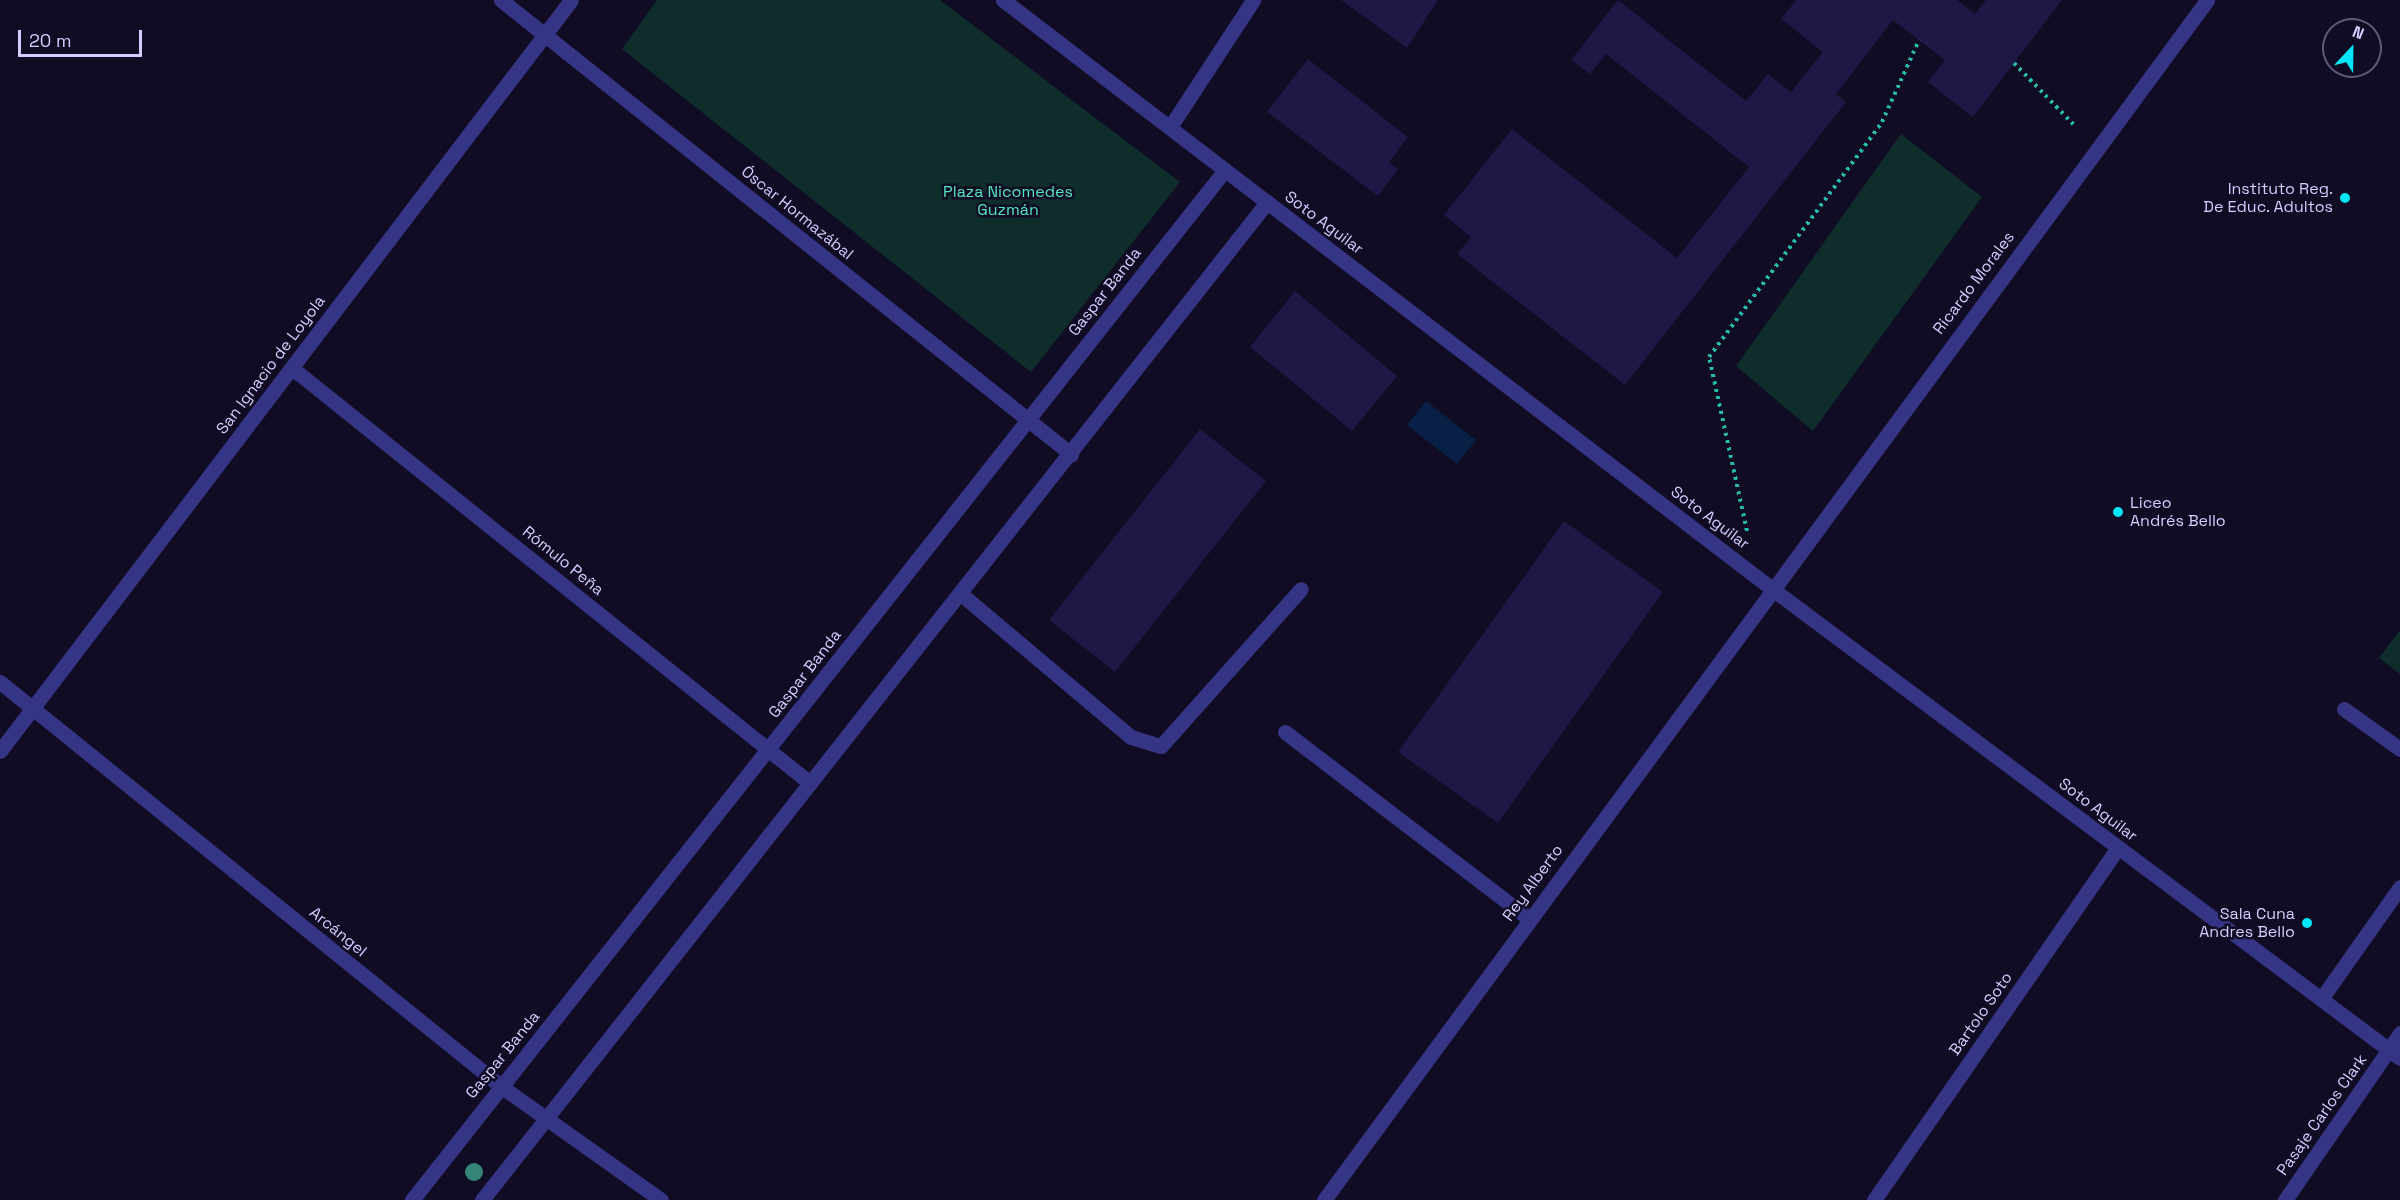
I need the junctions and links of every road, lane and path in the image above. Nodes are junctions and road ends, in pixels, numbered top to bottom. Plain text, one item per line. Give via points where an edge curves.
1 (501, 0) edge
2 (571, 0) edge
3 (1003, 0) edge
4 (1253, 0) edge
5 (2207, 0) edge
6 (545, 35) junction
7 (1919, 40) dead end
8 (2014, 63) dead end
9 (1170, 127) junction
10 (2097, 148) junction
11 (1225, 170) junction
12 (1267, 202) junction
13 (292, 368) junction
14 (1028, 420) junction
15 (1071, 454) junction
16 (1737, 561) junction
17 (1771, 588) junction
18 (1301, 589) dead end
19 (961, 594) junction
20 (0, 682) edge
21 (33, 709) junction
22 (2344, 709) dead end
23 (1285, 732) dead end
24 (769, 749) junction
25 (2400, 749) edge
26 (0, 751) edge
27 (810, 783) junction
28 (2118, 848) junction
29 (2400, 887) edge
30 (1530, 919) junction
31 (2321, 999) junction
32 (2400, 1033) edge
33 (2394, 1054) edge
34 (502, 1087) junction
35 (547, 1118) junction
36 (412, 1200) edge
37 (482, 1200) edge
38 (661, 1200) edge
39 (1324, 1200) edge
40 (1874, 1200) edge
41 (2285, 1200) edge

1 - 6 street, Óscar Hormazábal
2 - 6 street, San Ignacio de Loyola
3 - 9 street, Soto Aguilar
4 - 9 street
5 - 10 street, Ricardo Morales
6 - 13 street, San Ignacio de Loyola
6 - 14 street, Óscar Hormazábal
7 - 16 path via 1882,122 1709,357 1749,545
8 - 10 path
9 - 11 street, Soto Aguilar
10 - 17 street, Ricardo Morales
11 - 12 street, Soto Aguilar
11 - 14 street, Gaspar Banda
12 - 15 street
12 - 16 street, Soto Aguilar
13 - 21 street, San Ignacio de Loyola
13 - 24 street, Rómulo Peña
14 - 15 street, Óscar Hormazábal
14 - 24 street, Gaspar Banda
15 - 19 street
16 - 17 street, Soto Aguilar
17 - 28 street, Soto Aguilar
17 - 30 street, Rey Alberto
18 - 19 street via 1161,747 1131,737
19 - 27 street
20 - 21 street, Arcángel
21 - 26 street, San Ignacio de Loyola
21 - 34 street, Arcángel
22 - 25 street
23 - 30 street
24 - 27 street, Rómulo Peña
24 - 34 street, Gaspar Banda
27 - 35 street
28 - 31 street, Soto Aguilar
28 - 40 street, Bartolo Soto
29 - 31 street
30 - 39 street, Rey Alberto
31 - 33 street, Soto Aguilar
32 - 33 street, Pasaje Carlos Clark
33 - 41 street, Pasaje Carlos Clark
34 - 35 street, Arcángel
34 - 36 street, Gaspar Banda
35 - 37 street
35 - 38 street, Arcángel

